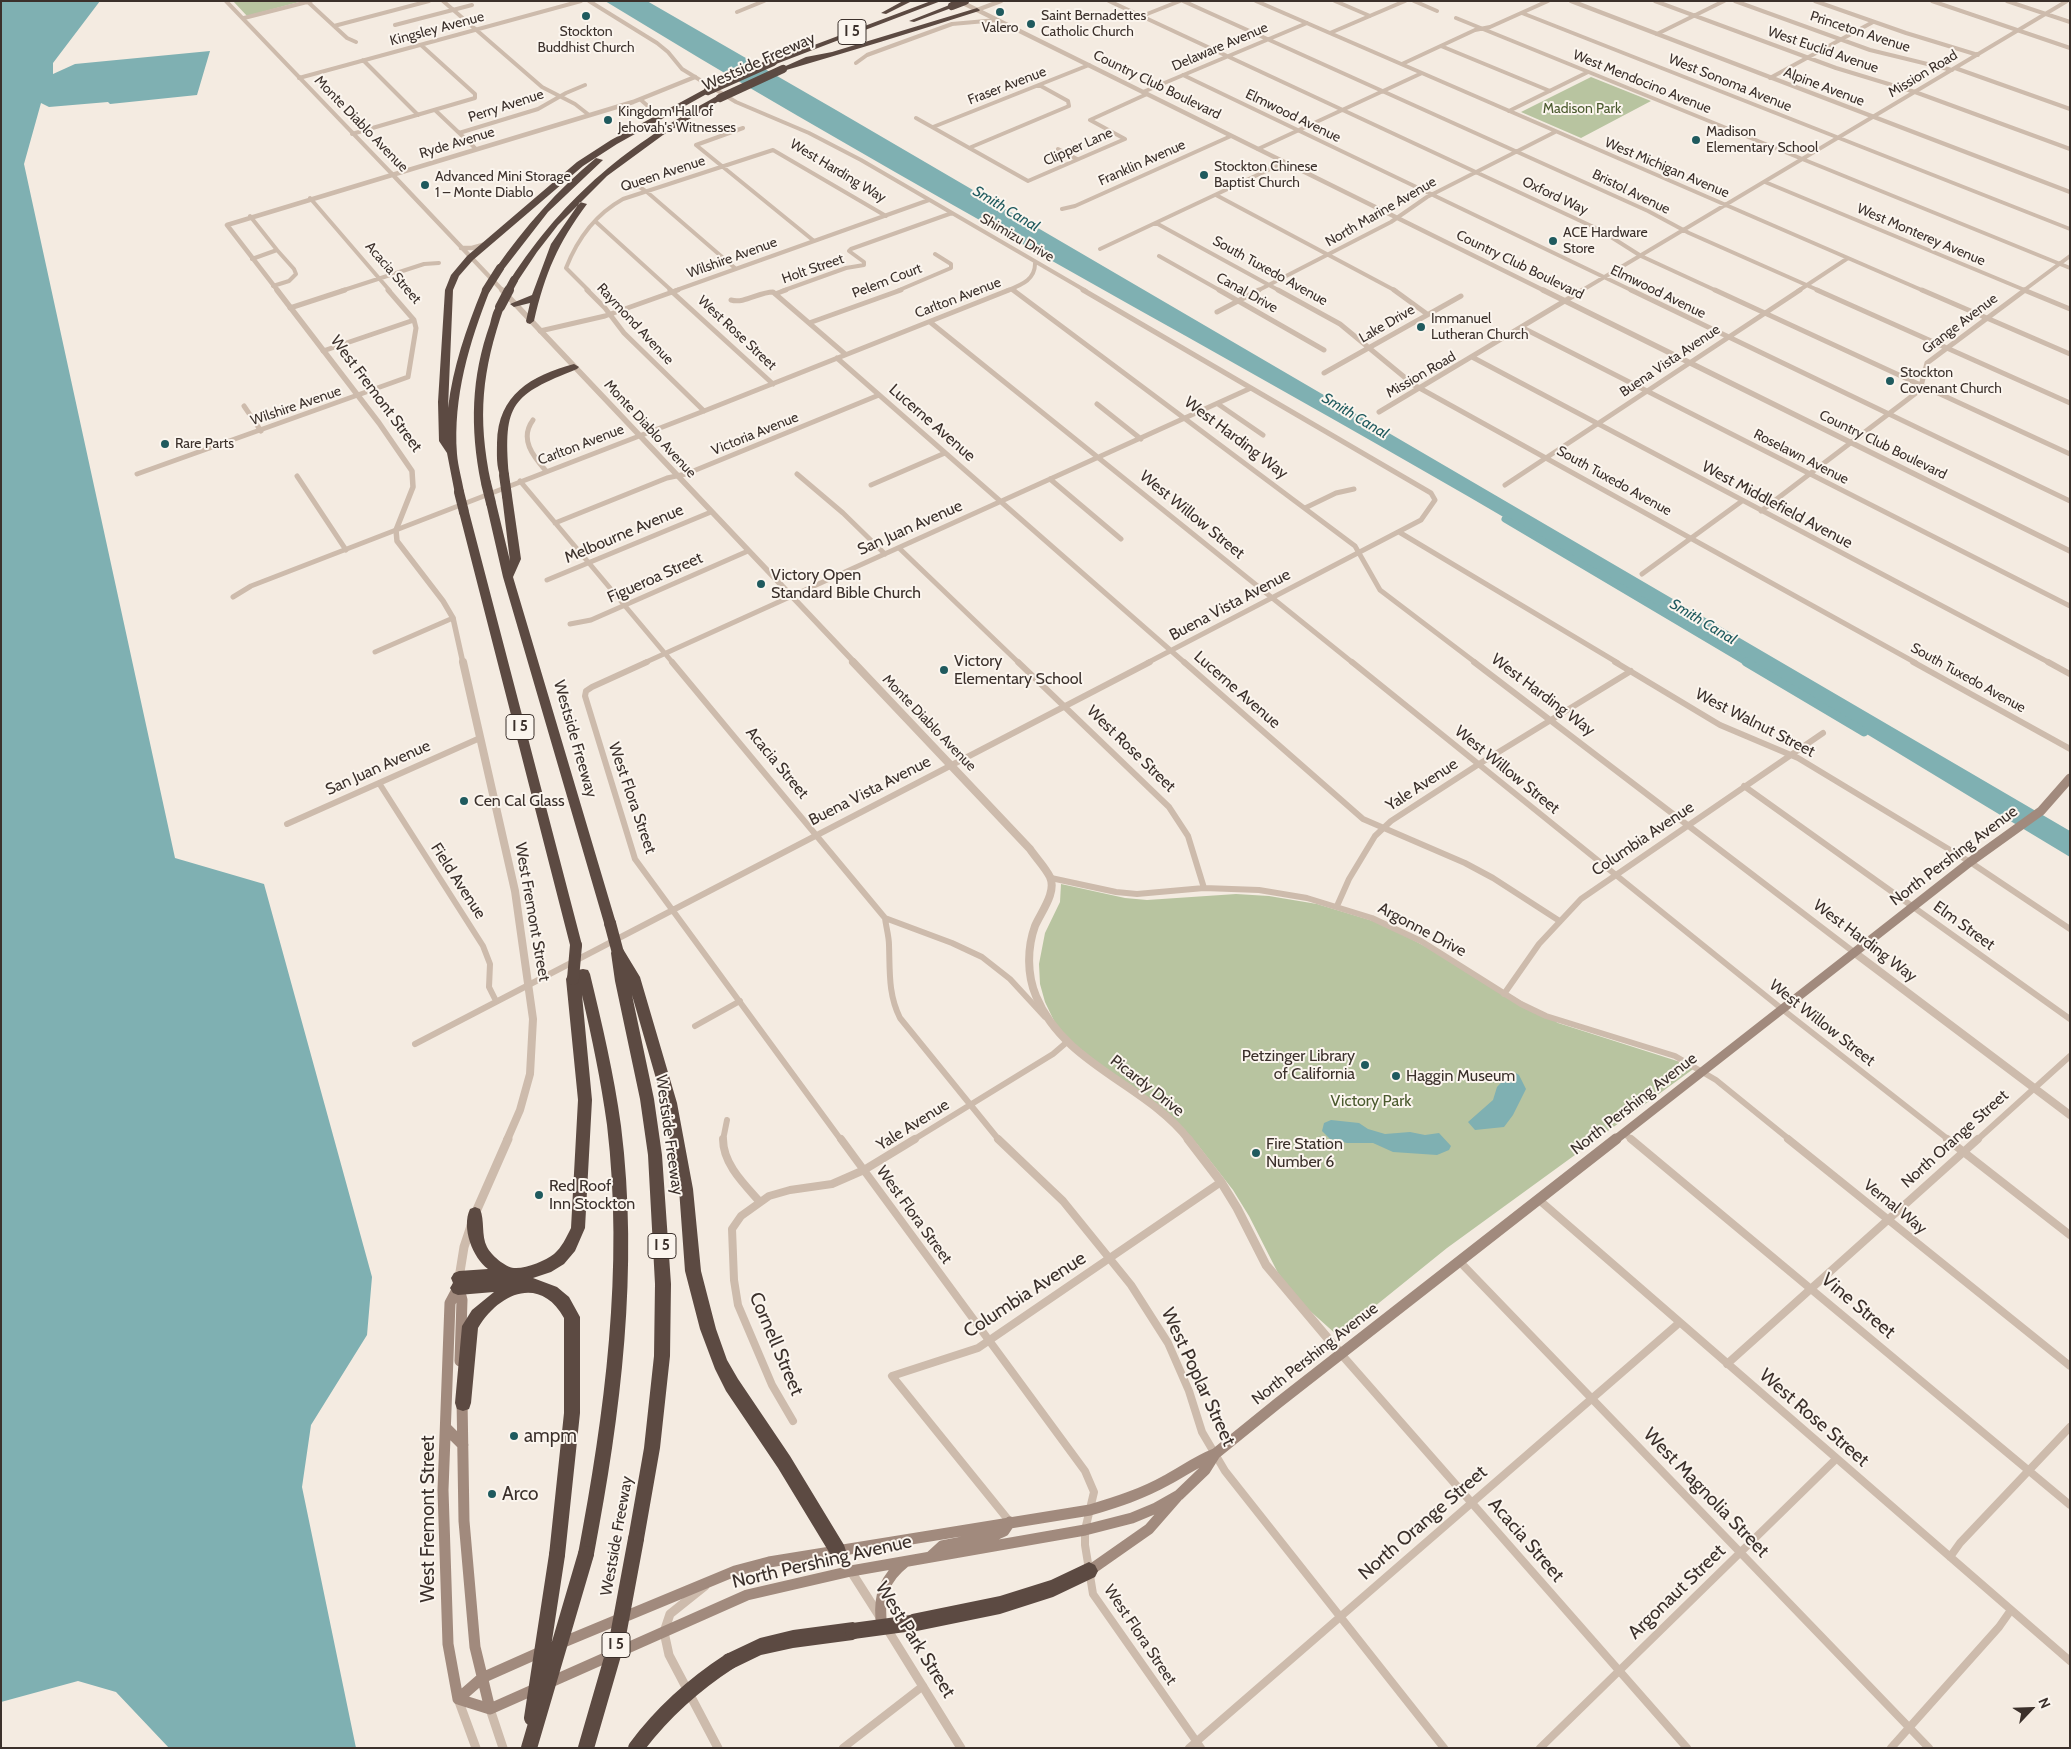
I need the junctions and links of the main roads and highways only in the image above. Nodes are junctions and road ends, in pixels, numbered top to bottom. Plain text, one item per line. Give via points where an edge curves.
1 (909, 1) edge
2 (938, 1) edge
3 (966, 1) edge
4 (977, 10) road end
5 (785, 57) junction
6 (803, 62) junction
7 (658, 119) junction
8 (633, 151) junction
9 (535, 297) junction
10 (514, 304) road end
11 (530, 321) road end
12 (574, 367) road end
13 (452, 451) junction
14 (508, 577) junction
15 (2069, 780) edge
16 (618, 954) junction
17 (578, 976) junction
18 (475, 1214) road end
19 (511, 1274) junction
20 (458, 1283) junction
21 (536, 1284) junction
22 (463, 1403) junction
23 (446, 1428) junction
24 (463, 1445) junction
25 (1216, 1454) junction
26 (1179, 1495) junction
27 (1010, 1522) junction
28 (838, 1551) junction
29 (930, 1557) junction
30 (905, 1562) junction
31 (851, 1571) joint
32 (1089, 1571) joint
33 (882, 1619) road end
34 (482, 1678) junction
35 (458, 1699) junction
36 (490, 1709) junction
37 (528, 1748) edge
38 (586, 1748) edge
39 (636, 1748) edge

1 - 5 highway
2 - 5 highway, Westside Freeway / I 5
3 - 6 highway, Westside Freeway / I 5, bridge
4 - 6 highway
5 - 7 highway, Westside Freeway / I 5, bridge via 708,91
6 - 8 highway, Westside Freeway / I 5, bridge via 720,98 684,117
7 - 13 highway, Westside Freeway / I 5, bridge via 573,182 529,228 486,290 461,358 454,402
7 - 13 highway via 614,142 551,186 455,275 449,290 443,402 444,440
8 - 9 highway via 566,225 552,250
8 - 14 highway, Westside Freeway / I 5, bridge via 604,173 542,238 500,307 488,343 478,387 477,436
9 - 10 highway
9 - 11 highway
12 - 14 highway, bridge via 529,386 509,405 502,422 504,476 516,559
13 - 17 highway, Westside Freeway / I 5, bridge via 464,512 576,943
14 - 16 highway, Westside Freeway / I 5, bridge
15 - 25 main road, North Pershing Avenue via 2041,811 1970,862
16 - 28 highway via 633,977 670,1103 686,1189 694,1271 708,1329 732,1385
16 - 38 highway, Westside Freeway / I 5, bridge via 655,1155 663,1284 662,1356 652,1448 617,1641
17 - 19 highway via 585,1100 578,1228 571,1245 554,1264 524,1275
17 - 37 highway, Westside Freeway, bridge via 608,1085 616,1147 620,1204 614,1371 586,1554
18 - 19 highway via 476,1240 483,1255 495,1267
19 - 20 highway
20 - 21 highway
20 - 22 main road, West Fremont Street via 462,1300
20 - 23 main road, West Fremont Street via 450,1303
21 - 22 highway via 506,1292 477,1315 470,1326
21 - 37 highway, bridge via 563,1301 572,1316 574,1328 572,1413 557,1555
22 - 24 main road, West Fremont Street
23 - 24 main road
23 - 35 main road, West Fremont Street via 444,1490 448,1644
24 - 34 main road, West Fremont Street via 464,1521 475,1647
25 - 26 main road, North Pershing Avenue via 1205,1470
25 - 27 main road, North Pershing Avenue via 1195,1462 1135,1496 1090,1510
26 - 29 main road, North Pershing Avenue via 1132,1518 1085,1530
26 - 32 main road via 1167,1513 1132,1544
27 - 28 main road, North Pershing Avenue
27 - 29 main road via 1004,1531 993,1536 942,1546
28 - 34 main road, North Pershing Avenue via 769,1562 712,1580
29 - 30 main road, North Pershing Avenue
30 - 31 main road, North Pershing Avenue
30 - 33 main road via 896,1568 884,1586 880,1608
31 - 36 main road, North Pershing Avenue via 747,1595
32 - 39 highway, bridge via 1053,1588 1000,1605 912,1623 793,1639 760,1647 730,1660 696,1683 663,1713
34 - 35 main road, North Pershing Avenue
34 - 36 main road, West Fremont Street
35 - 36 main road

